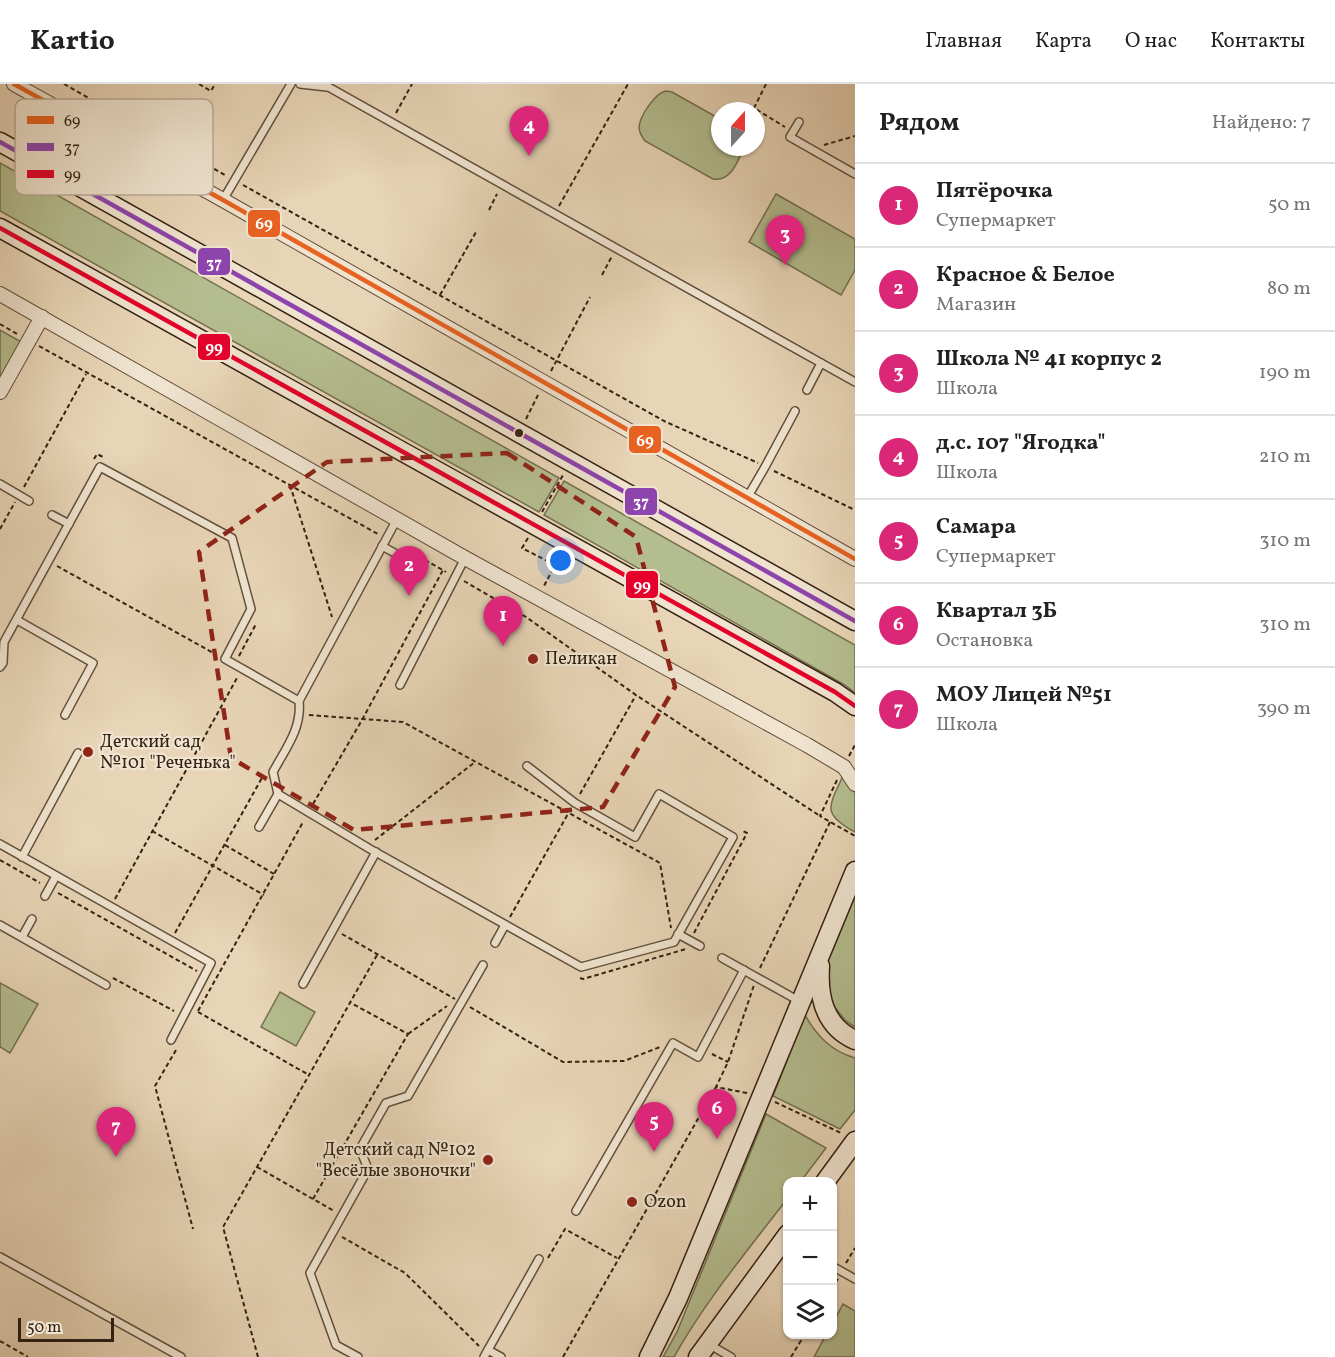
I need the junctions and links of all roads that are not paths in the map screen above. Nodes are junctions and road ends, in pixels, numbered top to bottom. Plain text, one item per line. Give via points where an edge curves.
1 (14, 84) edge
2 (291, 84) edge
3 (300, 84) edge
4 (328, 85) edge
5 (41, 99) edge
6 (799, 122) dead end
7 (0, 142) edge
8 (15, 150) edge
9 (855, 174) edge
10 (213, 194) edge
11 (95, 195) edge
12 (223, 200) junction
13 (0, 228) edge
14 (1, 296) edge
15 (42, 317) junction
16 (821, 363) junction
17 (855, 382) edge
18 (807, 390) dead end
19 (0, 392) edge
20 (795, 411) dead end
21 (0, 484) edge
22 (747, 498) junction
23 (29, 501) dead end
24 (52, 515) dead end
25 (397, 519) junction
26 (69, 524) junction
27 (382, 546) junction
28 (465, 558) junction
29 (855, 559) edge
30 (416, 565) dead end
31 (17, 620) junction
32 (855, 621) edge
33 (0, 667) edge
34 (400, 685) dead end
35 (299, 701) junction
36 (855, 706) edge
37 (65, 715) dead end
38 (78, 753) dead end
39 (527, 766) dead end
40 (855, 784) edge
41 (278, 794) junction
42 (259, 827) dead end
43 (0, 844) edge
44 (373, 850) junction
45 (22, 857) junction
46 (855, 871) edge
47 (56, 876) junction
48 (45, 896) dead end
49 (32, 919) dead end
50 (0, 925) edge
51 (505, 925) junction
52 (678, 936) junction
53 (22, 937) junction
54 (495, 943) dead end
55 (700, 946) dead end
56 (821, 955) junction
57 (722, 958) dead end
58 (483, 964) dead end
59 (744, 970) junction
60 (303, 984) dead end
61 (106, 985) dead end
62 (802, 1002) junction
63 (171, 1040) dead end
64 (855, 1040) edge
65 (854, 1145) edge
66 (829, 1177) edge
67 (576, 1211) dead end
68 (783, 1241) edge
69 (0, 1257) edge
70 (543, 1260) road end
71 (837, 1269) edge
72 (855, 1279) edge
73 (703, 1350) edge
74 (486, 1354) edge
75 (181, 1357) edge
76 (358, 1357) edge
77 (501, 1357) edge
78 (649, 1357) edge
79 (731, 1357) edge

1 - 5 street
2 - 12 lane
3 - 4 lane
4 - 16 lane
6 - 9 lane via 790,137
7 - 8 main road
10 - 12 street
11 - 32 main road
12 - 22 street
13 - 36 main road
14 - 15 street
15 - 19 street
15 - 25 street
16 - 17 lane
16 - 18 lane
20 - 22 lane
21 - 23 lane
22 - 29 street
24 - 26 lane
25 - 27 lane
25 - 28 street
26 - 31 lane
26 - 35 lane via 100,467 232,538 251,609 225,659
27 - 30 lane
27 - 35 lane
28 - 34 lane
28 - 40 street via 807,745 843,767
31 - 33 lane via 4,642
31 - 37 lane via 93,663
35 - 41 lane via 296,729 273,772
38 - 45 lane
39 - 52 lane via 575,803 635,837 659,794 732,837
41 - 42 lane
41 - 44 lane
43 - 45 lane
44 - 51 lane
44 - 60 lane
45 - 47 lane
46 - 56 main road
47 - 48 lane
47 - 63 lane via 211,963
49 - 53 lane
50 - 53 lane
51 - 52 lane via 581,968 674,942
51 - 54 lane
52 - 55 lane
53 - 61 lane
56 - 62 main road
56 - 64 main road via 819,986 827,1018
57 - 59 lane
58 - 76 lane via 408,1096 386,1103 360,1149 368,1168 310,1273 336,1345
59 - 62 lane
59 - 67 lane via 698,1056 673,1043
62 - 78 main road via 678,1298
65 - 66 main road
68 - 73 main road
69 - 75 lane
70 - 74 lane
71 - 72 lane
73 - 79 lane
74 - 77 lane

